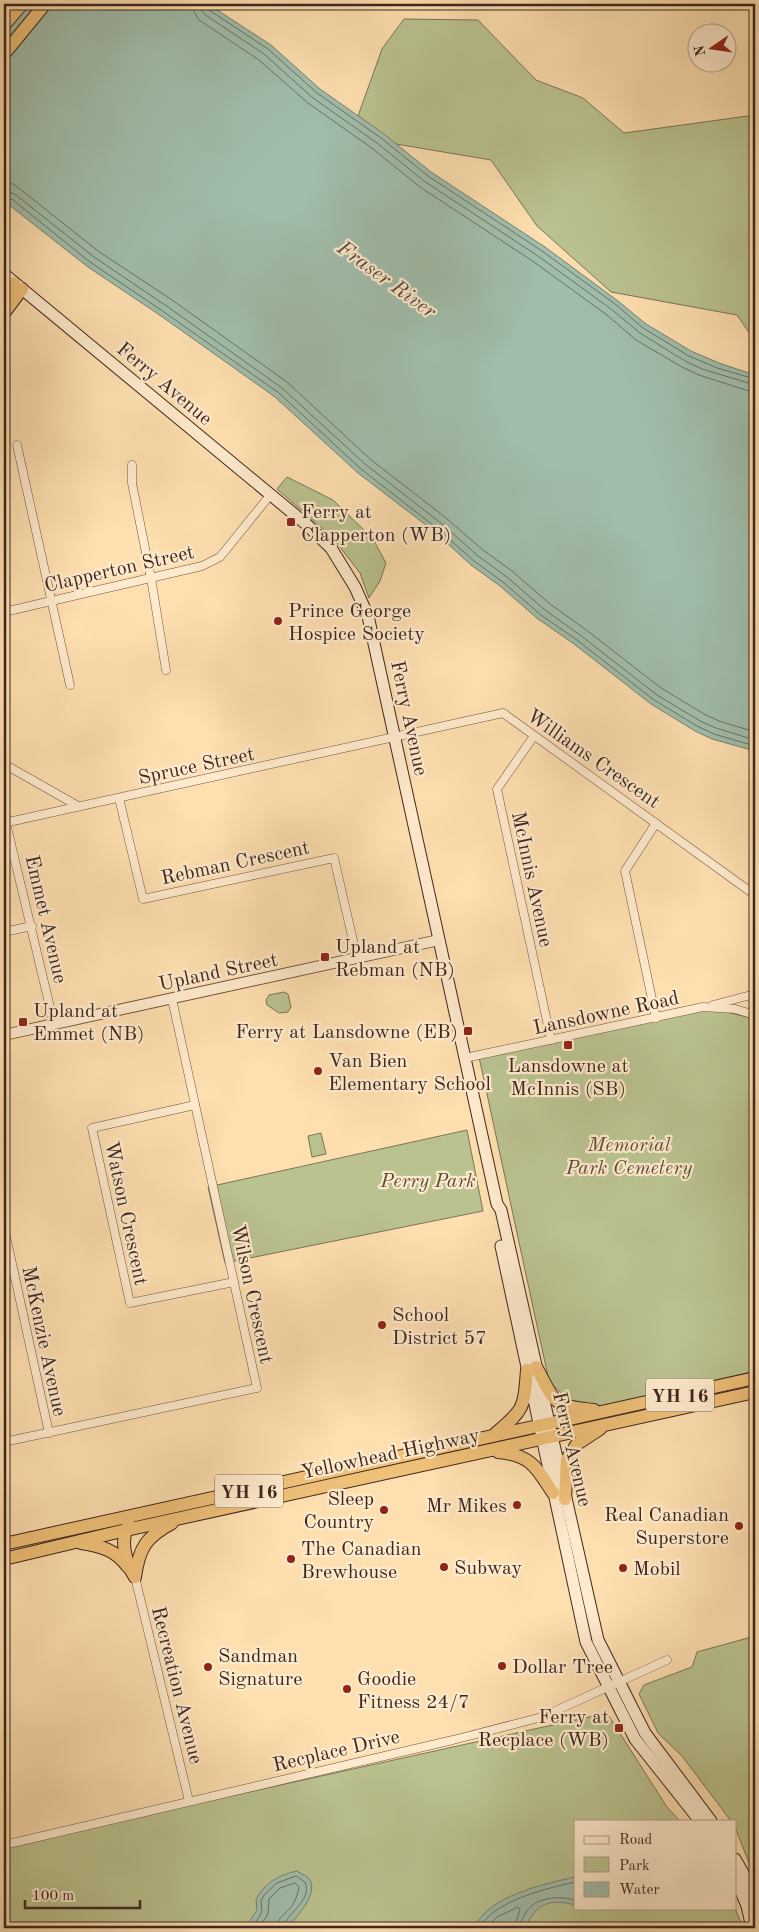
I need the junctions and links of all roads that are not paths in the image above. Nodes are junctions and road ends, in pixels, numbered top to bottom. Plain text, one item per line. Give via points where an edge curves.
1 (22, 4) edge
2 (45, 4) edge
3 (4, 25) edge
4 (4, 54) edge
5 (4, 274) edge
6 (18, 286) junction
7 (4, 293) edge
8 (4, 313) edge
9 (17, 446) dead end
10 (132, 465) dead end
11 (271, 494) junction
12 (151, 578) junction
13 (53, 600) junction
14 (4, 612) edge
15 (166, 670) dead end
16 (70, 685) dead end
17 (534, 736) junction
18 (395, 738) junction
19 (4, 764) edge
20 (119, 798) junction
21 (78, 806) junction
22 (5, 823) edge
23 (656, 823) junction
24 (755, 896) edge
25 (32, 926) junction
26 (4, 932) edge
27 (439, 940) junction
28 (357, 958) junction
29 (755, 994) edge
30 (172, 999) junction
31 (703, 1007) junction
32 (755, 1015) edge
33 (656, 1018) junction
34 (54, 1024) junction
35 (4, 1035) edge
36 (551, 1040) junction
37 (465, 1058) junction
38 (195, 1105) junction
39 (4, 1227) edge
40 (234, 1282) junction
41 (531, 1368) junction
42 (755, 1378) edge
43 (755, 1392) edge
44 (606, 1418) junction
45 (543, 1425) junction
46 (48, 1433) junction
47 (493, 1436) junction
48 (546, 1438) junction
49 (4, 1442) edge
50 (488, 1451) junction
51 (553, 1493) junction
52 (565, 1499) junction
53 (162, 1510) junction
54 (182, 1518) junction
55 (126, 1530) junction
56 (74, 1541) junction
57 (4, 1544) edge
58 (4, 1559) edge
59 (132, 1573) junction
60 (667, 1660) dead end
61 (613, 1684) junction
62 (189, 1801) junction
63 (699, 1820) edge
64 (710, 1820) edge
65 (4, 1845) edge
66 (736, 1861) edge
67 (736, 1879) edge
68 (755, 1909) edge
69 (752, 1928) edge

1 - 3 highway
2 - 4 highway
5 - 6 main road, Ferry Avenue
6 - 7 highway
6 - 8 highway
6 - 11 main road, Ferry Avenue
9 - 13 street
10 - 12 street via 132,483
11 - 12 street, Clapperton Street via 220,557 202,566
11 - 18 main road, Ferry Avenue via 331,548 355,587 368,616
12 - 13 street, Clapperton Street
12 - 15 street
13 - 14 street, Clapperton Street
13 - 16 street
17 - 18 street, Williams Crescent via 503,713
17 - 23 street, Williams Crescent
17 - 36 street, McInnis Avenue via 497,789
18 - 20 street, Spruce Street
18 - 27 main road, Ferry Avenue
19 - 21 street
20 - 21 street, Spruce Street
20 - 28 street, Rebman Crescent via 143,898 334,858
21 - 22 street, Spruce Street
22 - 25 street, Emmet Avenue
23 - 24 street, Williams Crescent
23 - 33 street via 625,871
25 - 26 street
25 - 34 street, Emmet Avenue
27 - 28 street, Upland Street
27 - 37 main road, Ferry Avenue
28 - 30 street, Upland Street
29 - 31 street
30 - 34 street, Upland Street
30 - 38 street, Wilson Crescent
31 - 32 street, Lansdowne Road via 735,1009
31 - 33 street, Lansdowne Road
33 - 36 street, Lansdowne Road
34 - 35 street, Upland Street
36 - 37 street, Lansdowne Road
37 - 41 main road, Ferry Avenue via 497,1204 501,1210
38 - 40 street, Wilson Crescent
38 - 40 street, Watson Crescent via 92,1128 130,1303
39 - 46 street, McKenzie Avenue
40 - 46 street, Wilson Crescent via 257,1388
41 - 44 highway via 552,1398 561,1405
41 - 45 main road, Ferry Avenue
41 - 47 highway via 520,1410
42 - 44 highway, Yellowhead Highway / YH 16
43 - 44 highway, Yellowhead Highway / YH 16
44 - 45 highway, Yellowhead Highway / YH 16
44 - 48 highway, Yellowhead Highway / YH 16
44 - 52 highway via 577,1444 567,1459
45 - 47 highway, Yellowhead Highway / YH 16
45 - 48 main road, Ferry Avenue
46 - 49 street
47 - 53 highway, Yellowhead Highway / YH 16
48 - 50 highway, Yellowhead Highway / YH 16
48 - 51 main road, Ferry Avenue
48 - 52 main road, Ferry Avenue
50 - 51 highway via 527,1459
50 - 54 highway, Yellowhead Highway / YH 16
51 - 61 main road, Ferry Avenue via 586,1642
52 - 61 main road, Ferry Avenue via 598,1640
53 - 55 highway via 131,1523
53 - 57 highway, Yellowhead Highway / YH 16
54 - 55 highway, Yellowhead Highway / YH 16
54 - 59 highway via 147,1540
55 - 56 highway, Yellowhead Highway / YH 16
55 - 59 highway via 124,1546
56 - 58 highway, Yellowhead Highway / YH 16
56 - 59 highway via 104,1547 116,1554
59 - 62 street, Recreation Avenue
60 - 61 street, Recplace Drive
61 - 62 street, Recplace Drive via 542,1717
61 - 63 main road, Ferry Avenue via 635,1739
61 - 64 main road, Ferry Avenue
62 - 65 street, Recplace Drive
66 - 68 main road
67 - 69 main road

